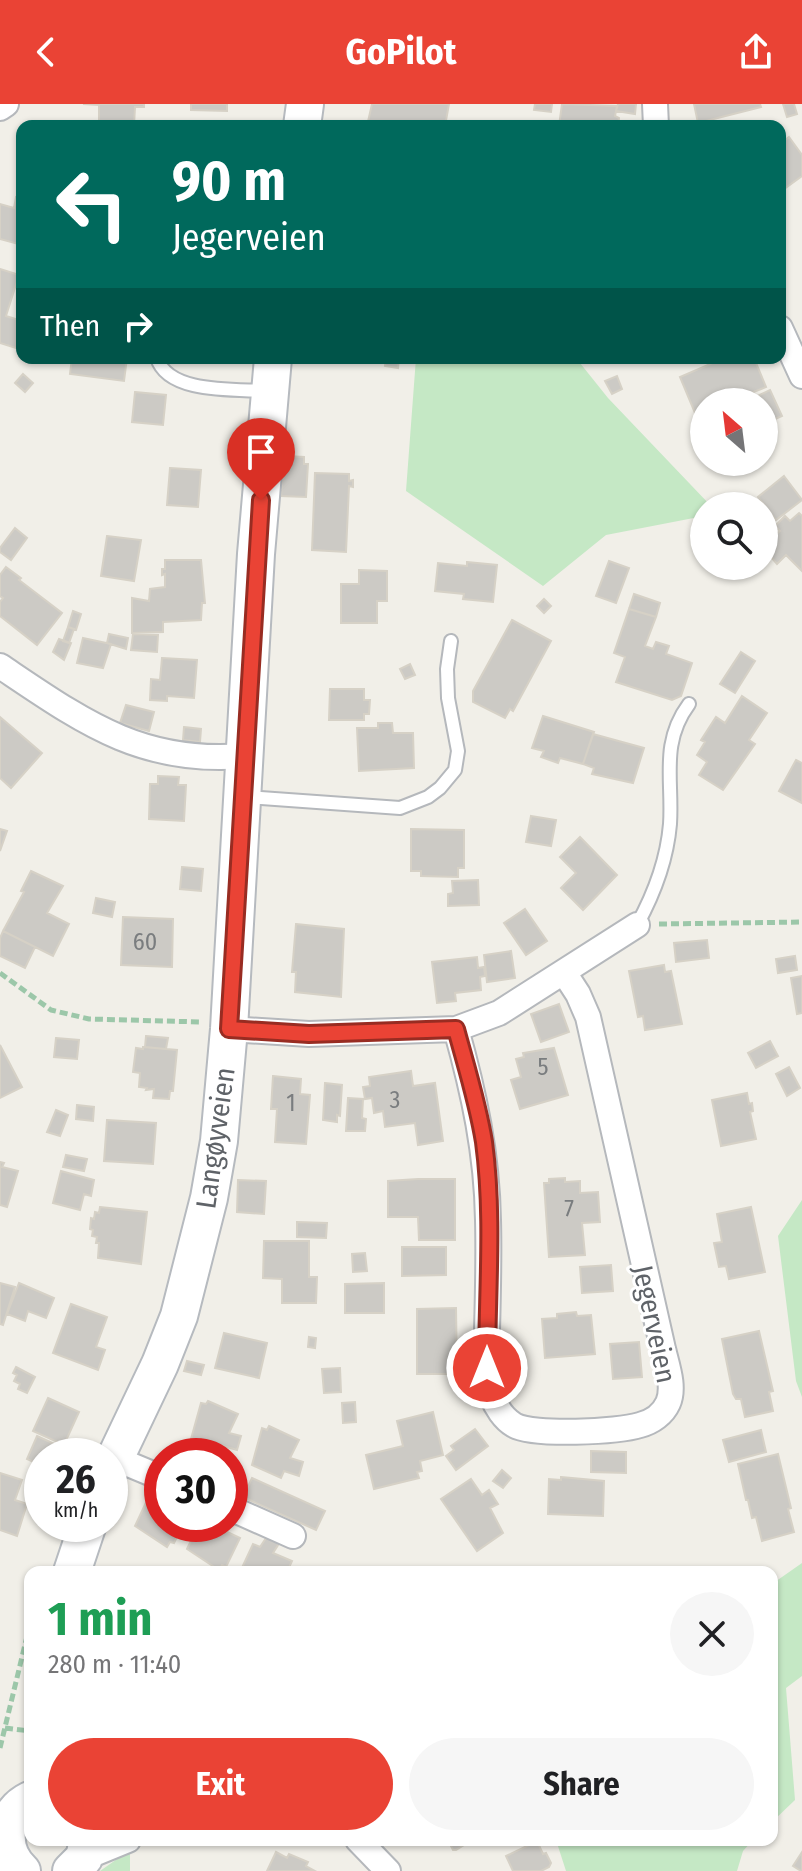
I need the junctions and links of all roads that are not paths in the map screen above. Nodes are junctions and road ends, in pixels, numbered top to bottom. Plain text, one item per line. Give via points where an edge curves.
1 (6, 104) edge
2 (0, 108) edge
3 (786, 341) edge
4 (160, 364) edge
5 (271, 375) edge
6 (802, 376) edge
7 (451, 641) dead end
8 (0, 666) edge
9 (689, 704) dead end
10 (245, 756) junction
11 (243, 796) junction
12 (637, 925) joint
13 (565, 974) junction
14 (219, 1025) junction
15 (456, 1029) junction
16 (124, 1438) edge
17 (248, 1516) edge
18 (293, 1536) dead end
19 (82, 1542) edge
20 (74, 1566) edge
21 (15, 1808) edge
22 (110, 1846) edge
23 (364, 1846) edge
24 (81, 1856) edge
25 (11, 1860) edge
26 (388, 1871) edge

1 - 2 street
3 - 6 street
4 - 5 lane via 189,385
5 - 10 main road, Langøyveien
7 - 11 lane via 448,698 458,751 455,770 428,797 400,808
8 - 10 street via 73,715 143,748 179,755
9 - 12 lane via 670,741 670,824 664,858
10 - 11 main road, Langøyveien
11 - 14 main road, Langøyveien
12 - 13 street
13 - 15 street via 499,1013
13 - 15 street, Jegerveien via 588,1017 671,1387 670,1399 654,1419 620,1429 524,1429 497,1407 487,1368 483,1141
14 - 15 street via 309,1034
14 - 16 main road, Langøyveien via 219,1141 209,1198 183,1301
17 - 18 street
19 - 20 main road
21 - 25 main road via 6,1834
22 - 24 street
23 - 26 street

